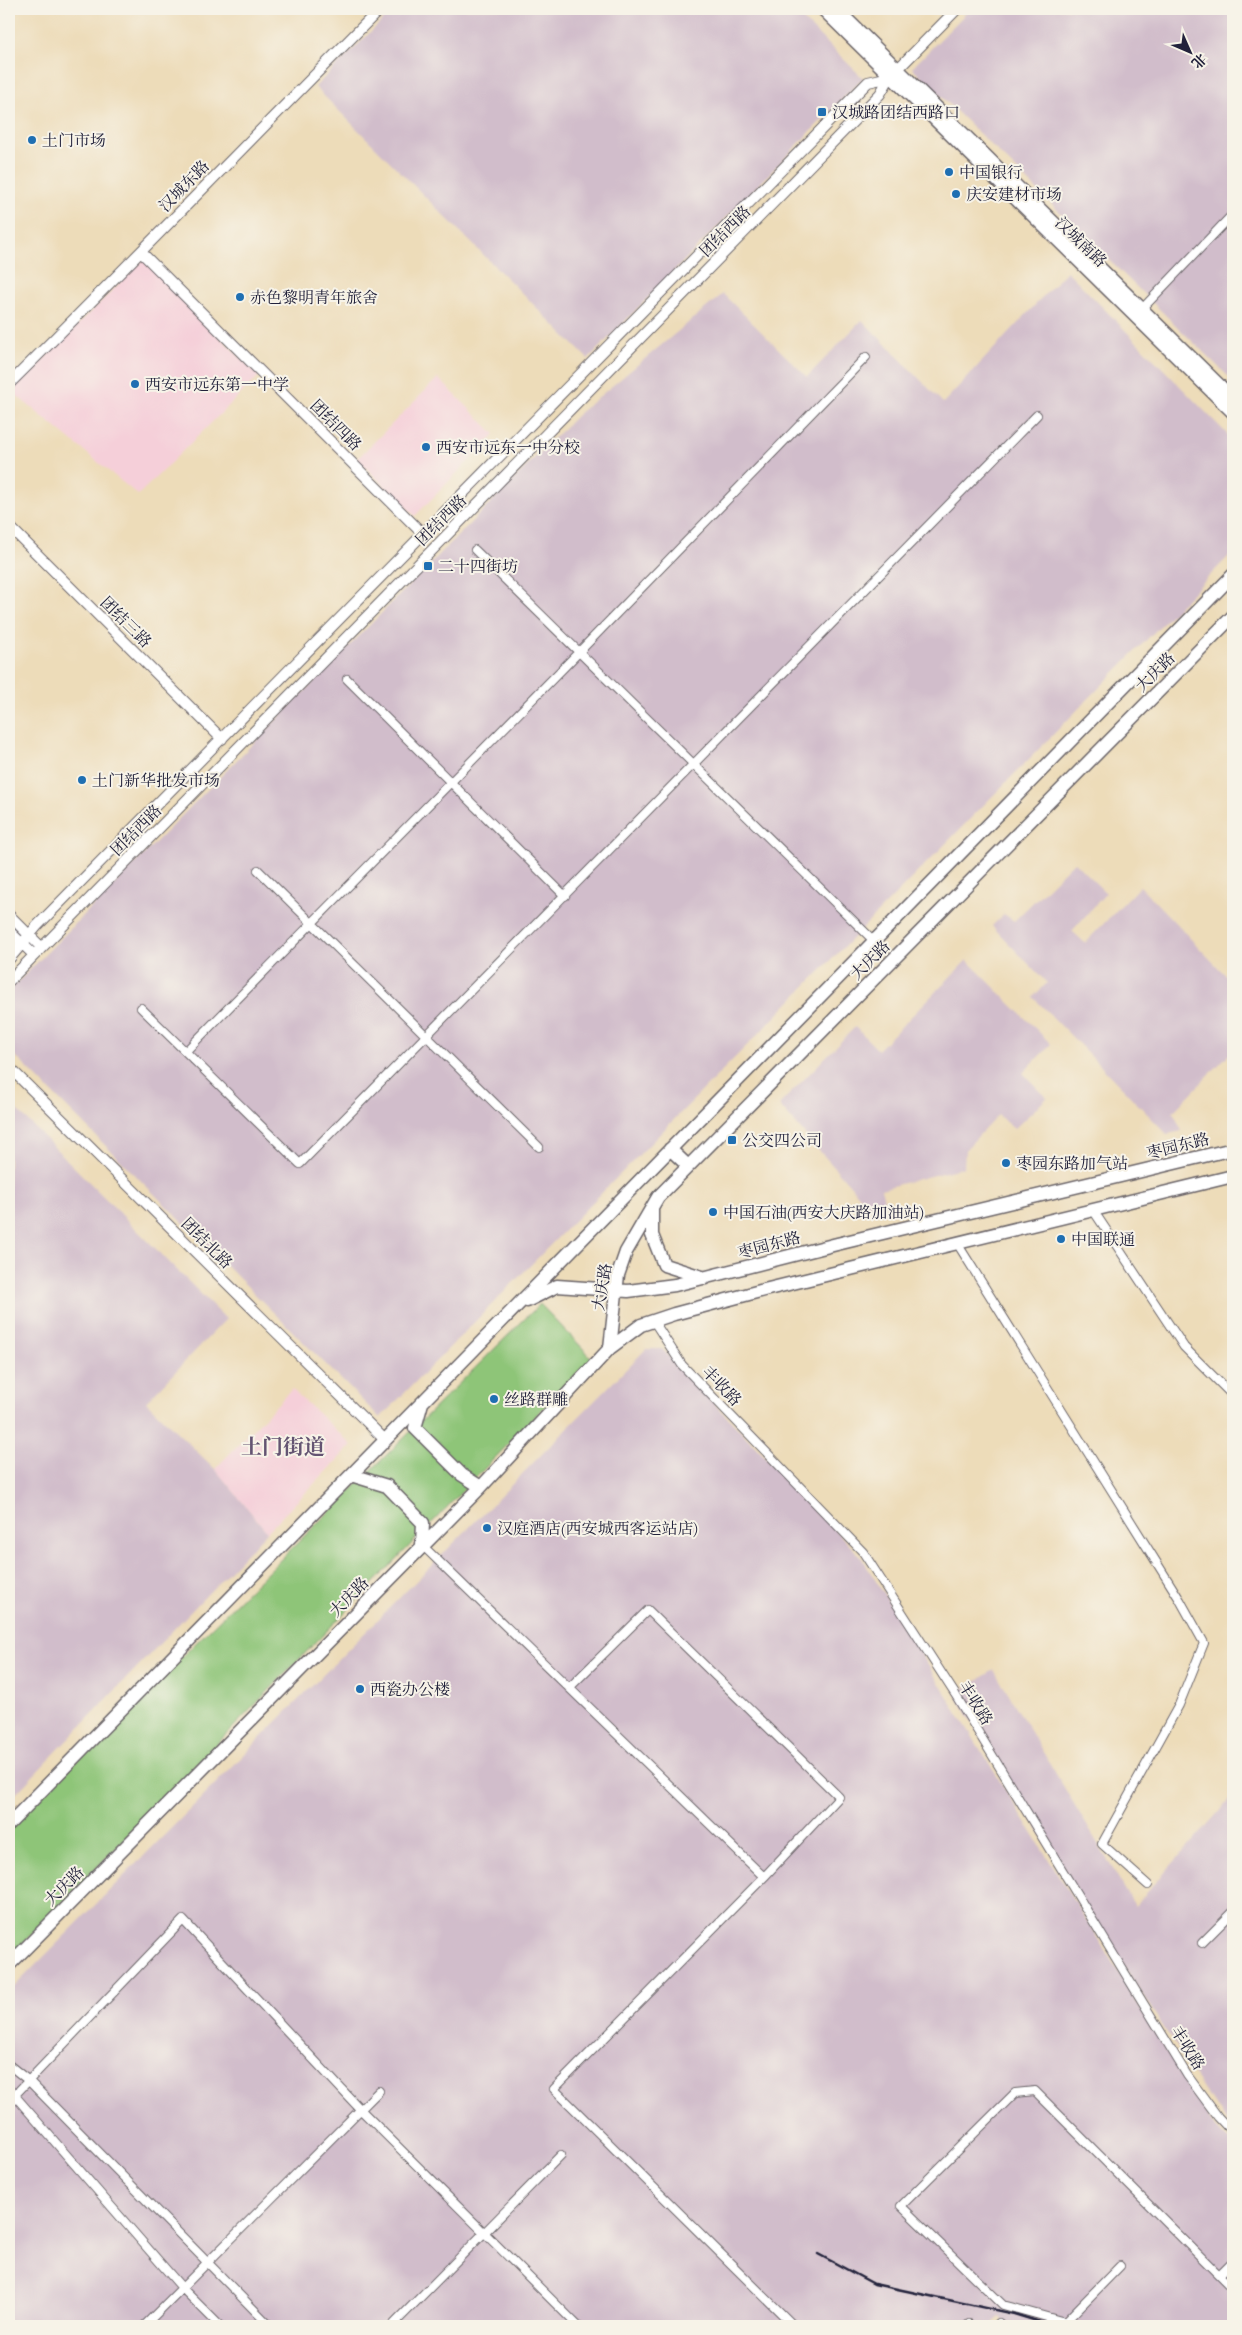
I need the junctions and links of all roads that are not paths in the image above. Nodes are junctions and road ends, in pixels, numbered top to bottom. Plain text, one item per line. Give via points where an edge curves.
1 (380, 9) edge
2 (822, 9) edge
3 (837, 9) edge
4 (957, 9) edge
5 (894, 73) junction
6 (1233, 214) edge
7 (142, 253) junction
8 (1139, 312) junction
9 (866, 357) dead end
10 (9, 384) edge
11 (1233, 398) edge
12 (1233, 413) edge
13 (1037, 415) dead end
14 (9, 526) edge
15 (423, 534) junction
16 (475, 550) dead end
17 (1233, 574) edge
18 (1233, 616) edge
19 (580, 652) junction
20 (347, 680) dead end
21 (222, 739) junction
22 (695, 765) junction
23 (450, 782) junction
24 (258, 870) dead end
25 (565, 896) junction
26 (9, 915) edge
27 (312, 923) junction
28 (9, 931) edge
29 (29, 935) junction
30 (874, 941) junction
31 (23, 944) junction
32 (38, 951) junction
33 (9, 959) edge
34 (9, 981) edge
35 (141, 1008) dead end
36 (426, 1036) junction
37 (186, 1051) junction
38 (9, 1067) edge
39 (539, 1147) dead end
40 (670, 1149) junction
41 (1233, 1149) edge
42 (688, 1166) junction
43 (1232, 1178) edge
44 (652, 1205) junction
45 (1093, 1210) junction
46 (957, 1243) junction
47 (705, 1278) junction
48 (616, 1289) junction
49 (518, 1305) junction
50 (653, 1320) junction
51 (610, 1348) junction
52 (1233, 1396) edge
53 (422, 1403) junction
54 (385, 1440) junction
55 (351, 1475) junction
56 (481, 1487) junction
57 (422, 1546) junction
58 (569, 1688) junction
59 (9, 1824) edge
60 (764, 1877) junction
61 (1148, 1885) dead end
62 (1233, 1912) edge
63 (1202, 1943) dead end
64 (9, 1965) edge
65 (9, 2065) edge
66 (30, 2081) junction
67 (9, 2089) edge
68 (379, 2091) dead end
69 (16, 2095) junction
70 (9, 2101) edge
71 (360, 2109) junction
72 (1233, 2132) edge
73 (561, 2154) dead end
74 (485, 2234) junction
75 (1233, 2261) edge
76 (208, 2264) junction
77 (1120, 2266) dead end
78 (1219, 2275) junction
79 (183, 2289) junction
80 (1233, 2289) edge
81 (144, 2326) edge
82 (220, 2326) edge
83 (270, 2326) edge
84 (392, 2326) edge
85 (578, 2326) edge
86 (794, 2326) edge
87 (996, 2326) edge
88 (1002, 2326) edge

1 - 7 street, 汉城东路
2 - 5 main road, 汉城南路
3 - 5 main road, 汉城南路
4 - 5 street, 团结西路
5 - 8 main road, 汉城南路
5 - 15 street, 团结西路 via 868,82
5 - 32 street, 团结西路 via 880,94
6 - 8 street
7 - 10 street, 汉城东路
7 - 15 street, 团结四路
8 - 11 main road, 汉城南路
8 - 12 main road, 汉城南路
9 - 19 street
13 - 22 street
14 - 21 street, 团结三路
15 - 21 street, 团结西路
16 - 19 street
17 - 30 main road, 大庆路
18 - 42 main road, 大庆路
19 - 22 street
19 - 23 street
20 - 23 street
21 - 29 street, 团结西路
22 - 25 street
22 - 30 street
23 - 25 street
23 - 27 street
24 - 27 street
25 - 36 street
26 - 29 street
27 - 36 street
27 - 37 street
28 - 31 street
29 - 31 street, 团结西路
29 - 32 street
30 - 40 main road, 大庆路
31 - 32 street
31 - 33 street, 团结西路
32 - 34 street, 团结西路
35 - 37 street
36 - 37 street via 300,1164
36 - 39 street
38 - 54 street, 团结北路
40 - 42 main road
40 - 49 main road, 大庆路
41 - 47 main road, 枣园东路
42 - 44 main road, 大庆路
43 - 45 main road
44 - 47 main road via 652,1235 664,1265
44 - 48 main road, 大庆路 via 626,1252
45 - 46 main road
45 - 52 street via 1184,1347
46 - 50 main road
46 - 61 street via 1204,1643 1179,1705 1102,1844
47 - 48 main road, 枣园东路 via 628,1291
48 - 49 main road, 枣园东路 via 557,1286
48 - 51 main road, 大庆路
49 - 53 main road, 大庆路
50 - 51 main road
50 - 72 street, 丰收路 via 682,1365 863,1552 955,1694 1187,2075
51 - 56 main road, 大庆路
53 - 54 main road, 大庆路
53 - 56 main road via 415,1428 462,1476
54 - 55 main road, 大庆路
55 - 57 main road via 387,1486 424,1523
55 - 59 main road, 大庆路
56 - 57 main road, 大庆路
57 - 58 street
57 - 64 main road, 大庆路
58 - 60 street
58 - 60 street via 648,1610 840,1797
60 - 86 street via 554,2089
62 - 63 street
65 - 66 street
66 - 69 street
66 - 71 street via 183,1920
66 - 76 street
67 - 69 street
68 - 71 street
69 - 70 street
69 - 79 street
71 - 74 street
71 - 76 street
73 - 74 street
74 - 84 street
74 - 85 street
75 - 78 street
76 - 79 street
76 - 83 street
77 - 78 street via 1065,2322 1003,2305 901,2206 1015,2093 1035,2091
78 - 80 street
79 - 81 street
79 - 82 street
87 - 88 street via 999,2323

